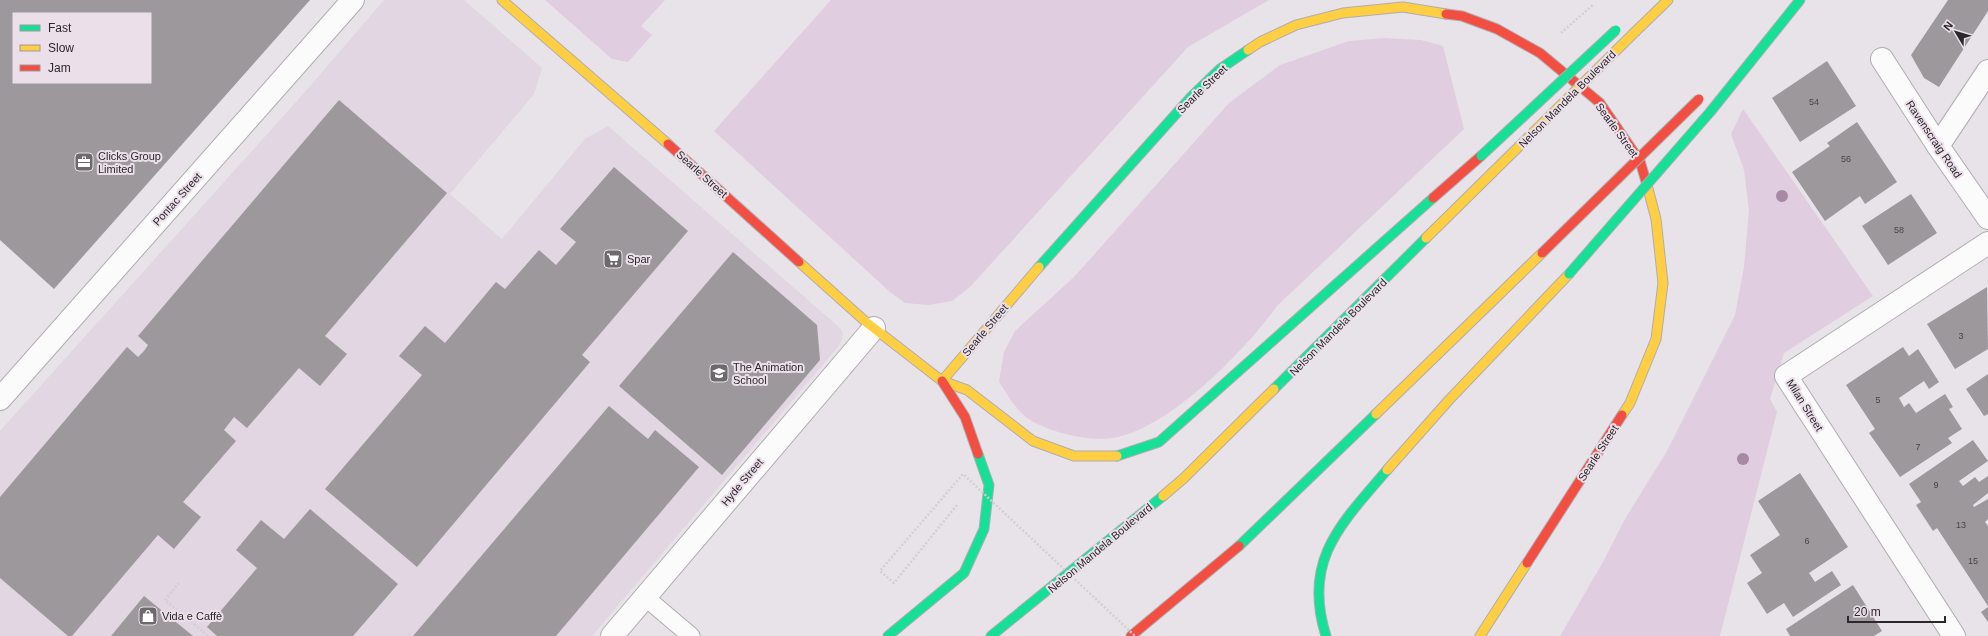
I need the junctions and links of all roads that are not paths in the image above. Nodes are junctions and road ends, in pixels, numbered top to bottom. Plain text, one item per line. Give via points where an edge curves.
1 (353, 0) edge
2 (502, 0) edge
3 (1668, 0) edge
4 (1800, 0) edge
5 (1342, 6) edge
6 (1626, 21) dead end
7 (1743, 55) dead end
8 (1882, 59) dead end
9 (1988, 71) edge
10 (1702, 96) dead end
11 (1938, 146) junction
12 (1988, 218) edge
13 (1988, 243) edge
14 (874, 328) junction
15 (942, 381) junction
16 (0, 399) edge
17 (644, 598) junction
18 (612, 636) edge
19 (691, 636) edge
20 (888, 636) edge
21 (991, 636) edge
22 (1131, 636) edge
23 (1326, 636) edge
24 (1480, 636) edge
25 (1954, 636) edge

1 - 16 street, Pontac Street
2 - 14 main road, Searle Street
3 - 21 main road, Nelson Mandela Boulevard, bridge via 1184,478
4 - 7 main road
4 - 23 main road, bridge via 1711,111 1569,274 1440,411 1340,527 1325,556 1317,587 1319,615
5 - 15 main road, Searle Street via 1260,42 1220,69 1192,96 1023,285
5 - 24 main road, Searle Street via 1403,7 1462,16 1497,29 1540,53 1600,103 1640,161 1656,219 1662,283 1656,338 1630,403
6 - 15 main road, bridge via 1481,156 1159,442 1115,457 1074,456 1032,441 967,390
8 - 11 street, Ravenscraig Road
9 - 11 street
10 - 22 main road, bridge via 1241,544
11 - 12 street, Ravenscraig Road
13 - 25 street, Milan Street via 1786,376
14 - 15 main road, Searle Street
14 - 17 street, Hyde Street
15 - 20 main road via 965,418 989,485 984,529 964,573
17 - 18 street, Hyde Street
17 - 19 lane

